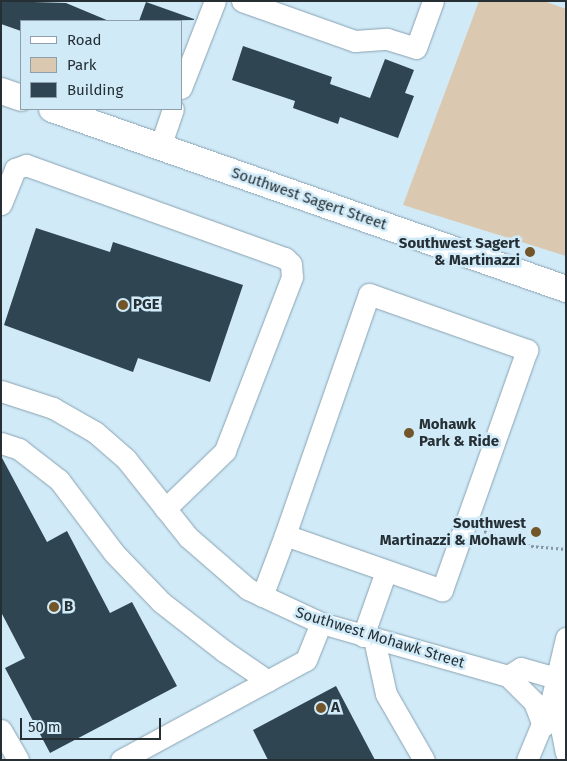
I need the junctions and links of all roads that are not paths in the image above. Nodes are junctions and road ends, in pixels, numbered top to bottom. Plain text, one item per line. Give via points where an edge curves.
1 (216, 1) edge
2 (242, 1) edge
3 (433, 1) edge
4 (182, 86) edge
5 (1, 91) edge
6 (20, 98) edge
7 (55, 110) edge
8 (173, 110) edge
9 (160, 147) junction
10 (1, 204) edge
11 (566, 289) edge
12 (1, 391) edge
13 (1, 443) edge
14 (165, 509) junction
15 (285, 535) junction
16 (386, 570) junction
17 (262, 596) junction
18 (320, 622) junction
19 (368, 637) junction
20 (566, 638) edge
21 (508, 676) junction
22 (268, 681) junction
23 (561, 684) edge
24 (566, 698) edge
25 (543, 726) junction
26 (1, 730) edge
27 (566, 753) edge
28 (18, 760) edge
29 (121, 760) edge
30 (424, 760) edge
31 (528, 760) edge
32 (563, 760) edge

1 - 4 street
2 - 3 street via 355,41 387,39 416,48
5 - 6 main road
7 - 9 main road, Southwest Sagert Street
8 - 9 street
9 - 11 main road, Southwest Sagert Street
10 - 14 street via 15,169 26,165 284,258 290,264 292,277 225,452
12 - 14 street, Southwest Mohawk Street via 54,408 95,432 126,459
13 - 22 street via 19,449 59,480 114,553 161,602
14 - 17 street, Southwest Mohawk Street via 216,564
15 - 16 street
15 - 16 street via 369,294 527,350 442,590
15 - 17 street
16 - 19 street
17 - 18 street, Southwest Mohawk Street
18 - 19 street, Southwest Mohawk Street
18 - 22 street via 306,660
19 - 21 street, Southwest Mohawk Street
19 - 30 street via 386,694
20 - 23 street
21 - 23 street, Southwest Mohawk Street via 521,668
21 - 25 street, Southwest Mohawk Street via 534,702
22 - 29 street
23 - 25 street
24 - 27 street via 561,728
25 - 31 street
26 - 28 street
27 - 32 street

